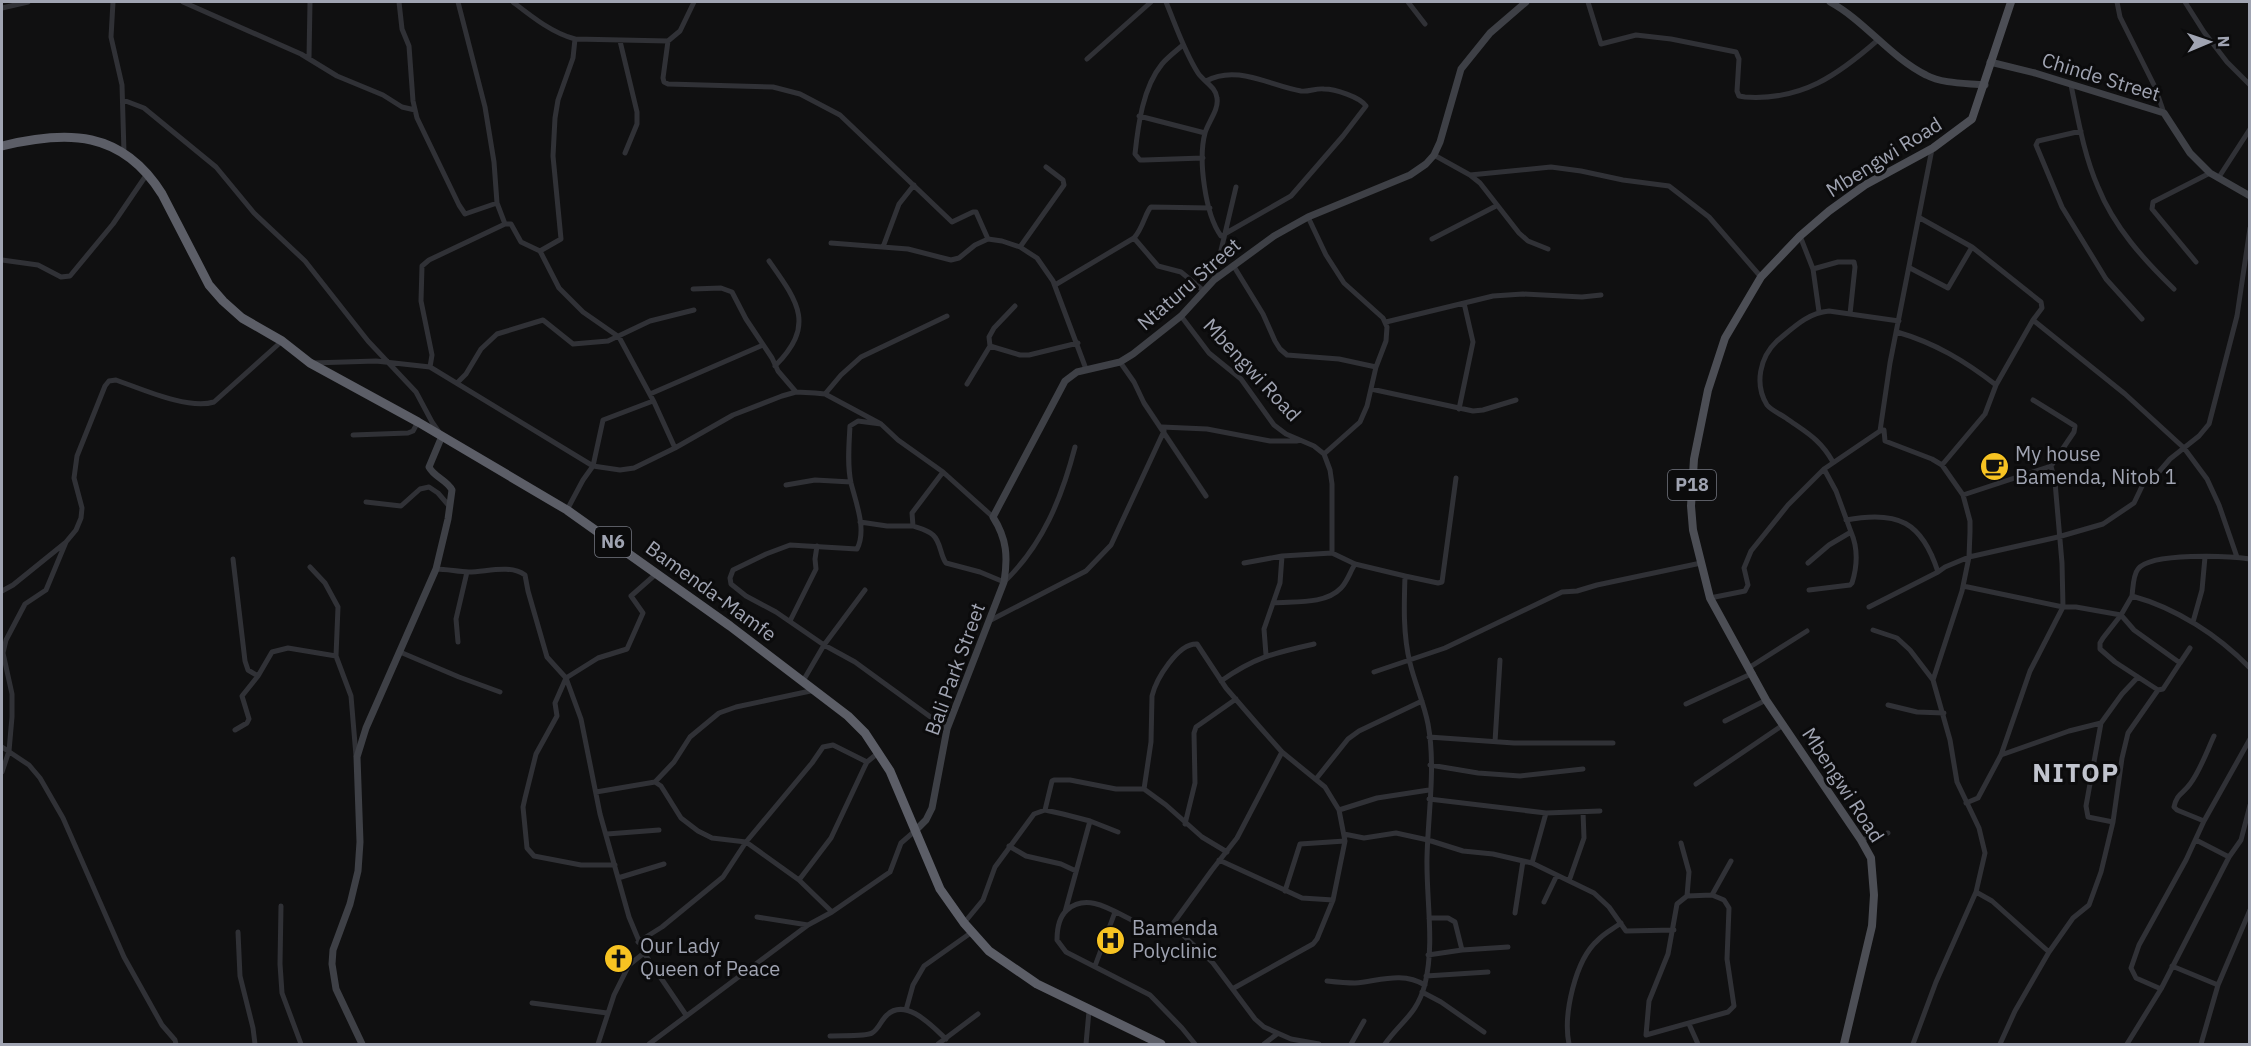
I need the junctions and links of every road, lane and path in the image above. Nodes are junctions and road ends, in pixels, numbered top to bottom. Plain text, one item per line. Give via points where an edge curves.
1 (28, 2) edge
2 (113, 2) edge
3 (183, 2) edge
4 (310, 2) edge
5 (399, 2) edge
6 (458, 2) edge
7 (513, 2) edge
8 (694, 2) edge
9 (1150, 2) edge
10 (1166, 2) edge
11 (1408, 2) edge
12 (1526, 2) edge
13 (1588, 2) edge
14 (1830, 2) edge
15 (2011, 2) edge
16 (2117, 2) edge
17 (2185, 2) edge
18 (2, 8) edge
19 (1425, 24) dead end
20 (575, 39) junction
21 (1879, 39) junction
22 (620, 42) junction
23 (668, 42) junction
24 (1183, 45) junction
25 (309, 58) junction
26 (1087, 59) dead end
27 (1990, 62) junction
28 (1206, 81) junction
29 (1985, 85) junction
30 (2070, 85) junction
31 (2250, 85) edge
32 (123, 100) junction
33 (415, 110) junction
34 (2164, 113) junction
35 (1139, 116) junction
36 (2250, 129) edge
37 (2081, 131) junction
38 (1205, 133) junction
39 (2, 146) edge
40 (1933, 148) junction
41 (124, 153) junction
42 (625, 153) dead end
43 (1434, 155) junction
44 (1203, 158) junction
45 (1046, 167) dead end
46 (2210, 173) junction
47 (147, 174) junction
48 (1470, 175) junction
49 (2219, 177) junction
50 (914, 185) junction
51 (1236, 187) dead end
52 (2250, 196) edge
53 (497, 203) junction
54 (1496, 206) junction
55 (1210, 208) junction
56 (1308, 217) junction
57 (1920, 218) junction
58 (505, 224) junction
59 (2250, 228) edge
60 (1225, 235) junction
61 (1800, 236) junction
62 (1134, 238) junction
63 (988, 239) junction
64 (1432, 239) dead end
65 (831, 243) dead end
66 (883, 247) junction
67 (1020, 247) junction
68 (1972, 247) junction
69 (1548, 249) dead end
70 (540, 251) junction
71 (2, 260) edge
72 (769, 261) dead end
73 (2196, 262) dead end
74 (1233, 265) junction
75 (1910, 268) junction
76 (1813, 269) junction
77 (1761, 277) junction
78 (1214, 280) junction
79 (1055, 285) junction
80 (693, 289) dead end
81 (2174, 289) dead end
82 (1204, 291) junction
83 (1601, 295) dead end
84 (1464, 303) junction
85 (1015, 306) dead end
86 (694, 310) dead end
87 (1819, 312) junction
88 (1850, 314) junction
89 (947, 316) dead end
90 (1181, 316) junction
91 (2142, 319) dead end
92 (2033, 320) junction
93 (1899, 321) junction
94 (1386, 322) junction
95 (1897, 332) junction
96 (619, 337) junction
97 (282, 341) junction
98 (1078, 343) junction
99 (763, 345) junction
100 (990, 346) junction
101 (1120, 362) junction
102 (310, 363) junction
103 (388, 363) junction
104 (776, 366) junction
105 (430, 367) junction
106 (1376, 368) junction
107 (1086, 369) junction
108 (457, 383) junction
109 (967, 384) dead end
110 (1996, 385) junction
111 (1371, 389) junction
112 (796, 392) junction
113 (650, 394) junction
114 (825, 394) junction
115 (1516, 400) dead end
116 (2033, 400) dead end
117 (653, 401) junction
118 (1459, 409) junction
119 (418, 422) junction
120 (881, 424) junction
121 (1162, 429) junction
122 (1880, 431) junction
123 (353, 435) dead end
124 (442, 436) junction
125 (1299, 441) junction
126 (1075, 447) dead end
127 (675, 448) junction
128 (2184, 448) junction
129 (1324, 454) junction
130 (1833, 462) junction
131 (1942, 465) junction
132 (593, 466) junction
133 (2051, 466) junction
134 (1824, 469) junction
135 (943, 472) junction
136 (1456, 478) dead end
137 (851, 482) junction
138 (786, 485) dead end
139 (1963, 495) junction
140 (1206, 496) dead end
141 (366, 502) dead end
142 (450, 507) junction
143 (567, 510) junction
144 (993, 517) junction
145 (1846, 520) junction
146 (860, 522) junction
147 (914, 526) junction
148 (1851, 532) junction
149 (2058, 537) junction
150 (66, 542) junction
151 (817, 546) junction
152 (1332, 553) junction
153 (1282, 556) junction
154 (1969, 557) junction
155 (2205, 557) junction
156 (2237, 557) junction
157 (233, 559) dead end
158 (2250, 559) edge
159 (1244, 563) dead end
160 (1701, 563) junction
161 (1808, 563) dead end
162 (1354, 564) junction
163 (310, 567) dead end
164 (436, 569) junction
165 (467, 572) junction
166 (1938, 572) junction
167 (656, 574) junction
168 (1405, 576) junction
169 (1005, 582) junction
170 (1963, 586) junction
171 (865, 590) dead end
172 (1809, 590) dead end
173 (2, 591) edge
174 (2132, 596) junction
175 (1710, 598) junction
176 (1273, 603) junction
177 (1869, 607) dead end
178 (2063, 607) junction
179 (2121, 615) junction
180 (790, 621) junction
181 (989, 621) junction
182 (2193, 622) junction
183 (1873, 630) dead end
184 (1807, 631) dead end
185 (458, 642) dead end
186 (1314, 644) dead end
187 (824, 645) junction
188 (2190, 648) dead end
189 (400, 652) junction
190 (1266, 655) junction
191 (336, 656) junction
192 (1409, 660) junction
193 (1500, 660) dead end
194 (2180, 663) junction
195 (2250, 668) edge
196 (1751, 670) junction
197 (1374, 672) dead end
198 (258, 676) junction
199 (2138, 677) junction
200 (566, 678) junction
201 (1933, 680) junction
202 (803, 681) junction
203 (1221, 681) junction
204 (815, 690) junction
205 (2158, 690) junction
206 (500, 692) dead end
207 (1236, 699) junction
208 (1766, 700) junction
209 (1422, 701) junction
210 (1686, 704) dead end
211 (1888, 705) dead end
212 (1944, 713) junction
213 (1725, 721) dead end
214 (2101, 723) junction
215 (1783, 725) junction
216 (947, 729) junction
217 (235, 730) dead end
218 (354, 734) junction
219 (363, 736) junction
220 (2214, 736) dead end
221 (1430, 737) junction
222 (2250, 739) edge
223 (1495, 742) junction
224 (1613, 743) dead end
225 (2, 747) edge
226 (9, 751) junction
227 (1282, 752) junction
228 (879, 753) junction
229 (2001, 755) junction
230 (357, 757) junction
231 (867, 762) junction
232 (1430, 765) junction
233 (1583, 769) dead end
234 (2, 772) edge
235 (1317, 779) junction
236 (656, 782) junction
237 (1696, 784) dead end
238 (1144, 789) junction
239 (1429, 790) junction
240 (596, 792) junction
241 (1429, 799) junction
242 (1966, 803) junction
243 (2250, 805) edge
244 (1046, 810) junction
245 (1339, 810) junction
246 (1600, 811) dead end
247 (1583, 812) junction
248 (1546, 813) junction
249 (2204, 820) junction
250 (1090, 821) junction
251 (2113, 822) junction
252 (1185, 824) junction
253 (659, 830) dead end
254 (916, 830) junction
255 (1118, 832) dead end
256 (1888, 833) dead end
257 (607, 834) junction
258 (1344, 834) junction
259 (1428, 840) junction
260 (1861, 840) junction
261 (2196, 840) junction
262 (1345, 841) junction
263 (746, 842) junction
264 (1682, 843) dead end
265 (1009, 846) junction
266 (1227, 852) junction
267 (2229, 857) junction
268 (1219, 860) junction
269 (1523, 861) junction
270 (1731, 861) dead end
271 (1532, 863) junction
272 (664, 864) dead end
273 (615, 865) junction
274 (1076, 871) junction
275 (1557, 875) junction
276 (618, 878) junction
277 (799, 880) junction
278 (1569, 881) junction
279 (1285, 891) junction
280 (1976, 892) junction
281 (1712, 895) junction
282 (1687, 896) junction
283 (1333, 900) junction
284 (1544, 902) dead end
285 (281, 906) dead end
286 (2250, 910) edge
287 (832, 912) junction
288 (1065, 912) junction
289 (1115, 912) junction
290 (1515, 914) dead end
291 (757, 917) dead end
292 (1429, 918) junction
293 (964, 923) junction
294 (1621, 924) junction
295 (808, 925) junction
296 (1172, 925) junction
297 (1674, 930) junction
298 (238, 932) dead end
299 (972, 932) junction
300 (638, 942) junction
301 (1508, 947) dead end
302 (1461, 950) junction
303 (2049, 952) junction
304 (644, 953) junction
305 (1428, 955) junction
306 (1095, 966) junction
307 (2172, 966) junction
308 (1488, 972) dead end
309 (1426, 976) junction
310 (1327, 981) dead end
311 (2218, 984) junction
312 (1425, 985) junction
313 (1234, 988) junction
314 (2162, 989) junction
315 (1422, 992) junction
316 (532, 1003) dead end
317 (906, 1010) junction
318 (1089, 1011) junction
319 (607, 1014) junction
320 (978, 1014) dead end
321 (687, 1015) junction
322 (1364, 1021) dead end
323 (1689, 1024) junction
324 (1484, 1032) dead end
325 (1277, 1034) junction
326 (1646, 1035) junction
327 (830, 1036) dead end
328 (946, 1039) junction
329 (176, 1044) edge
330 (255, 1044) edge
331 (301, 1044) edge
332 (363, 1044) edge
333 (598, 1044) edge
334 (649, 1044) edge
335 (938, 1044) edge
336 (1086, 1044) edge
337 (1161, 1044) edge
338 (1195, 1044) edge
339 (1264, 1044) edge
340 (1319, 1044) edge
341 (1351, 1044) edge
342 (1385, 1044) edge
343 (1569, 1044) edge
344 (1646, 1044) edge
345 (1698, 1044) edge
346 (1844, 1044) edge
347 (1913, 1044) edge
348 (2000, 1044) edge
349 (2127, 1044) edge
350 (2201, 1044) edge

1 - 18 street
2 - 32 street via 111,38
3 - 25 street
4 - 25 street
5 - 33 street via 409,46
6 - 53 street via 485,107
7 - 20 street via 552,30
8 - 23 street via 680,31
9 - 26 street
10 - 24 street
11 - 19 street
12 - 43 street via 1491,33 1461,69
13 - 21 street via 1602,44 1636,35 1736,52 1737,91 1745,97 1794,94 1842,70
14 - 21 street
15 - 27 main road, Mbengwi Road / P18
16 - 34 street via 2120,17
17 - 31 street via 2227,62
20 - 22 street
20 - 70 street via 555,118 553,156 561,237
21 - 29 street via 1927,76
22 - 23 street
22 - 42 street via 637,112 637,124
23 - 50 street via 664,82 772,87 800,94 840,115
24 - 28 street
24 - 35 street via 1156,73
25 - 33 street via 337,76 383,95 407,110
27 - 29 main road, Mbengwi Road / P18
27 - 30 street, Chinde Street
28 - 38 street via 1216,92 1217,103
28 - 60 street via 1243,75 1302,91 1326,88 1366,106 1291,196
29 - 40 main road, Mbengwi Road / P18 via 1972,119
30 - 34 street, Chinde Street
30 - 37 street
32 - 41 street
32 - 103 street via 144,108 216,168 254,213 305,261
33 - 53 street via 463,213
34 - 46 street, Chinde Street via 2190,153
35 - 38 street
35 - 44 street via 1135,154 1140,160
36 - 49 street
37 - 81 street via 2098,188 2121,229 2144,260
37 - 91 street via 2038,141 2036,146 2068,218 2106,279
38 - 44 street
39 - 41 highway, Bamenda-Mamfe / N6 via 68,136 97,141
40 - 57 street
40 - 61 main road, Mbengwi Road / P18 via 1865,185
41 - 47 highway, Bamenda-Mamfe / N6
43 - 48 street
43 - 56 street, Ntaturu Street via 1410,174
44 - 55 street
45 - 67 street via 1064,184
46 - 49 street
46 - 73 street via 2152,205
47 - 71 street via 70,276 61,277 38,265
47 - 97 highway, Bamenda-Mamfe / N6 via 162,194 209,285 242,318
48 - 54 street
48 - 77 street via 1551,167 1669,186 1710,217
49 - 52 street
50 - 63 street via 952,222 976,213
50 - 66 street via 899,204
51 - 60 street
53 - 58 street
54 - 64 street
54 - 69 street via 1528,241
55 - 60 street via 1219,233
55 - 62 street via 1151,207
56 - 74 street, Ntaturu Street
56 - 94 street via 1344,283
57 - 68 street
57 - 75 street
58 - 70 street via 511,224 521,242
58 - 105 street via 422,266 421,301 432,355
59 - 128 street via 2237,316 2213,413 2209,424
60 - 78 street
61 - 76 street
61 - 77 main road, Mbengwi Road / P18
62 - 79 street
62 - 82 street via 1158,266 1182,272
63 - 66 street via 951,260
63 - 67 street
65 - 66 street
67 - 79 street via 1037,258
68 - 75 street via 1948,288
68 - 92 street via 2041,302 2042,308
70 - 96 street via 559,288 583,312
72 - 104 street via 799,316 795,343
74 - 78 street, Ntaturu Street
74 - 106 street via 1280,350 1287,355 1339,359
75 - 93 street
76 - 87 street
76 - 88 street via 1854,261
77 - 160 main road, Mbengwi Road / P18 via 1725,338 1708,390 1694,459 1691,506
78 - 82 street, Ntaturu Street
79 - 98 street
80 - 99 street via 721,288 732,292
82 - 90 street, Ntaturu Street
83 - 84 street via 1523,294
84 - 94 street
84 - 118 street via 1473,342
85 - 100 street via 994,328
86 - 96 street via 650,321
87 - 88 street
87 - 130 street via 1808,316 1770,348 1759,386 1768,406 1823,444
88 - 93 street
89 - 114 street via 861,357
90 - 101 street, Ntaturu Street
90 - 125 street, Mbengwi Road via 1209,353 1241,379 1274,425
92 - 110 street
92 - 128 street via 2125,393
93 - 95 street
94 - 106 street via 1386,341
95 - 110 street via 1939,347
95 - 122 street
96 - 108 street via 573,344 540,320 497,334
96 - 113 street
97 - 102 highway, Bamenda-Mamfe / N6
97 - 150 street via 214,402 202,405 109,381 77,456 74,478 81,518
98 - 100 street via 1029,355
98 - 107 street
99 - 104 street
99 - 113 street
100 - 109 street
101 - 107 street, Ntaturu Street
101 - 121 street
102 - 103 street
102 - 119 highway, Bamenda-Mamfe / N6
103 - 105 street
103 - 124 street via 416,392
104 - 112 street
105 - 108 street
106 - 111 street
107 - 144 street, Ntaturu Street via 1065,381
108 - 132 street
110 - 131 street via 1985,414
111 - 118 street
111 - 129 street via 1360,422
112 - 114 street
112 - 127 street via 733,415
113 - 117 street
114 - 120 street
115 - 118 street via 1483,410
116 - 133 street via 2074,426
117 - 127 street
117 - 132 street via 603,420
119 - 123 street via 408,433
119 - 124 highway, Bamenda-Mamfe / N6
120 - 135 street
120 - 137 street via 858,421 850,426
121 - 125 street via 1207,429 1270,441
121 - 140 street
121 - 181 street via 1106,551 1086,571
122 - 130 street
122 - 131 street via 1884,430 1885,441
124 - 142 street via 429,467 453,490
124 - 143 highway, Bamenda-Mamfe / N6
125 - 129 street, Mbengwi Road
126 - 169 street via 1057,506 1027,558
127 - 132 street via 634,468
128 - 149 street via 2146,478 2134,503 2103,524
128 - 156 street via 2207,479
129 - 152 street via 1332,484
130 - 134 street
131 - 139 street
132 - 143 street
133 - 139 street
133 - 149 street
134 - 145 street
134 - 175 street via 1751,551 1744,568 1748,588
135 - 144 street
135 - 147 street via 912,513
136 - 168 street via 1442,582
137 - 138 street via 815,480
137 - 146 street
139 - 154 street via 1970,521
141 - 142 street via 401,506 420,489 429,488
142 - 164 street
143 - 167 highway, Bamenda-Mamfe / N6
144 - 169 street, Bali Park Street via 1007,550
145 - 148 street
145 - 166 street via 1882,517 1912,526 1922,537
146 - 147 street
146 - 151 street via 857,549
147 - 169 street via 934,536 946,564
148 - 161 street
148 - 172 street via 1857,554 1852,583
149 - 154 street
149 - 178 street
150 - 173 street
150 - 226 street via 46,590 25,604 6,640 3,653 12,694
151 - 180 street via 816,569
151 - 180 street via 785,546 730,574 731,584 746,596
152 - 153 street
152 - 162 street
153 - 159 street
153 - 176 street via 1281,578
154 - 166 street
154 - 170 street
155 - 156 street
155 - 174 street via 2169,558 2142,565 2137,569
155 - 182 street via 2202,590
156 - 158 street
157 - 198 street via 245,661 248,670
160 - 175 main road, Mbengwi Road / P18
160 - 192 street via 1562,592 1454,644
162 - 168 street
162 - 176 street via 1346,582 1333,595
163 - 191 street via 325,583 338,607
164 - 165 street
164 - 189 street
165 - 185 street via 456,619
165 - 200 street via 501,569 525,575 547,657
166 - 177 street
167 - 200 street via 632,596 643,613 627,649 598,658
167 - 202 highway, Bamenda-Mamfe / N6
168 - 192 street via 1404,621
169 - 181 street, Bali Park Street
170 - 178 street
170 - 201 street
171 - 187 street
174 - 179 street
174 - 182 street
175 - 196 main road, Mbengwi Road / P18
176 - 190 street via 1264,629
178 - 179 street
178 - 229 street via 2030,671
179 - 194 street via 2134,630
179 - 199 street via 2103,638 2100,649
180 - 187 street
181 - 216 street, Bali Park Street
182 - 195 street
183 - 201 street via 1897,638
184 - 196 street
186 - 190 street
187 - 202 street
187 - 216 street via 855,662
188 - 194 street
189 - 206 street
189 - 219 street
190 - 203 street
191 - 198 street via 281,649 272,652
191 - 218 street via 350,691
192 - 197 street
192 - 209 street
193 - 223 street
194 - 205 street via 2163,689
196 - 208 main road, Mbengwi Road / P18
196 - 210 street
198 - 217 street via 242,696 247,723
199 - 205 street
199 - 214 street
200 - 240 street via 581,719
200 - 273 street via 555,704 557,716 536,754 525,798 527,848 534,856 562,862
201 - 212 street
202 - 204 highway, Bamenda-Mamfe / N6
203 - 207 street
203 - 238 street via 1195,644 1181,651 1164,670 1152,696
204 - 228 highway, Bamenda-Mamfe / N6 via 848,716
204 - 236 street via 719,713 690,737
205 - 251 street via 2128,733
207 - 227 street
207 - 252 street via 1196,727 1194,789
208 - 213 street
208 - 215 main road, Mbengwi Road / P18
209 - 221 street
209 - 235 street via 1348,739
211 - 212 street
212 - 242 street via 1957,782
214 - 229 street
214 - 251 street via 2086,813 2092,819
215 - 237 street
215 - 260 main road, Mbengwi Road / P18
216 - 254 street, Bali Park Street via 932,808
218 - 219 street
218 - 230 street
219 - 230 street
220 - 249 street via 2190,785 2174,804 2177,810
221 - 223 street
221 - 232 street
222 - 249 street
223 - 224 street
225 - 226 street
226 - 234 street
226 - 329 street via 29,765 52,798 124,957
227 - 235 street
227 - 266 street via 1245,826
228 - 231 street
228 - 254 highway, Bamenda-Mamfe / N6
229 - 242 street via 1978,798
230 - 332 street via 358,871 332,964 336,989
231 - 263 street via 833,745 823,747
231 - 277 street via 831,838
232 - 233 street via 1520,776
232 - 239 street
235 - 245 street
236 - 240 street
236 - 263 street via 681,818 698,831 712,838
238 - 244 street via 1054,780
238 - 252 street
239 - 241 street
239 - 245 street via 1377,798
240 - 257 street
241 - 248 street
241 - 259 street
242 - 280 street via 1979,828 1985,854
243 - 267 street via 2241,840
244 - 250 street
244 - 265 street via 1030,817
245 - 258 street
246 - 247 street
247 - 248 street
247 - 278 street via 1584,838
248 - 271 street
249 - 261 street
250 - 255 street
250 - 274 street
251 - 303 street via 2088,905 2073,918
252 - 266 street
253 - 257 street
254 - 287 street via 901,843 890,872
254 - 293 highway, Bamenda-Mamfe / N6 via 940,889
256 - 260 street
257 - 273 street
258 - 259 street via 1364,838 1396,833
258 - 262 street
259 - 269 street via 1463,851
259 - 292 street
260 - 346 main road, Mbengwi Road / P18 via 1872,866 1872,926
261 - 267 street
261 - 314 street via 2147,928 2131,968 2136,978
262 - 279 street via 1300,844
262 - 283 street
263 - 277 street
263 - 300 street via 723,877 671,921
264 - 282 street via 1689,872
265 - 274 street via 1026,856
265 - 293 street via 993,872 983,900
266 - 268 street
267 - 307 street
268 - 279 street
268 - 296 street
269 - 271 street
269 - 290 street
270 - 281 street
271 - 275 street
272 - 276 street
273 - 276 street
274 - 288 street
275 - 278 street
275 - 284 street
276 - 300 street
277 - 287 street
278 - 294 street via 1602,899
279 - 283 street via 1309,900
280 - 303 street via 1992,901
280 - 347 street
281 - 282 street
281 - 323 street via 1724,900 1729,908 1726,959 1734,1006 1728,1012
282 - 297 street via 1677,904
283 - 313 street via 1312,944
285 - 331 street via 282,993
286 - 311 street
287 - 295 street
288 - 289 street via 1085,903 1099,904
288 - 306 street via 1057,932 1060,946
289 - 296 street via 1149,927
289 - 306 street
291 - 295 street
292 - 302 street via 1455,922
292 - 305 street
293 - 299 highway, Bamenda-Mamfe / N6
294 - 297 street via 1628,932
294 - 343 street via 1592,945 1577,974 1568,1010
295 - 321 street
296 - 313 street
297 - 326 street via 1649,1001
298 - 330 street via 240,976
299 - 317 street via 924,966
299 - 318 highway, Bamenda-Mamfe / N6 via 1012,968
300 - 304 street
301 - 302 street
302 - 305 street
303 - 348 street
304 - 319 street via 629,965
304 - 321 street
305 - 309 street
306 - 338 street via 1150,995
307 - 311 street
307 - 314 street
308 - 309 street
309 - 312 street
310 - 312 street via 1400,977
311 - 350 street
312 - 315 street
313 - 325 street via 1255,1019
314 - 349 street
315 - 324 street
315 - 342 street via 1411,1015
316 - 319 street
317 - 327 street via 886,1015 869,1035
317 - 328 street
318 - 336 street
318 - 337 highway, Bamenda-Mamfe / N6
319 - 333 street
320 - 328 street
321 - 334 street
322 - 341 street
323 - 326 street
323 - 345 street
325 - 339 street
325 - 340 street
326 - 344 street
328 - 335 street

